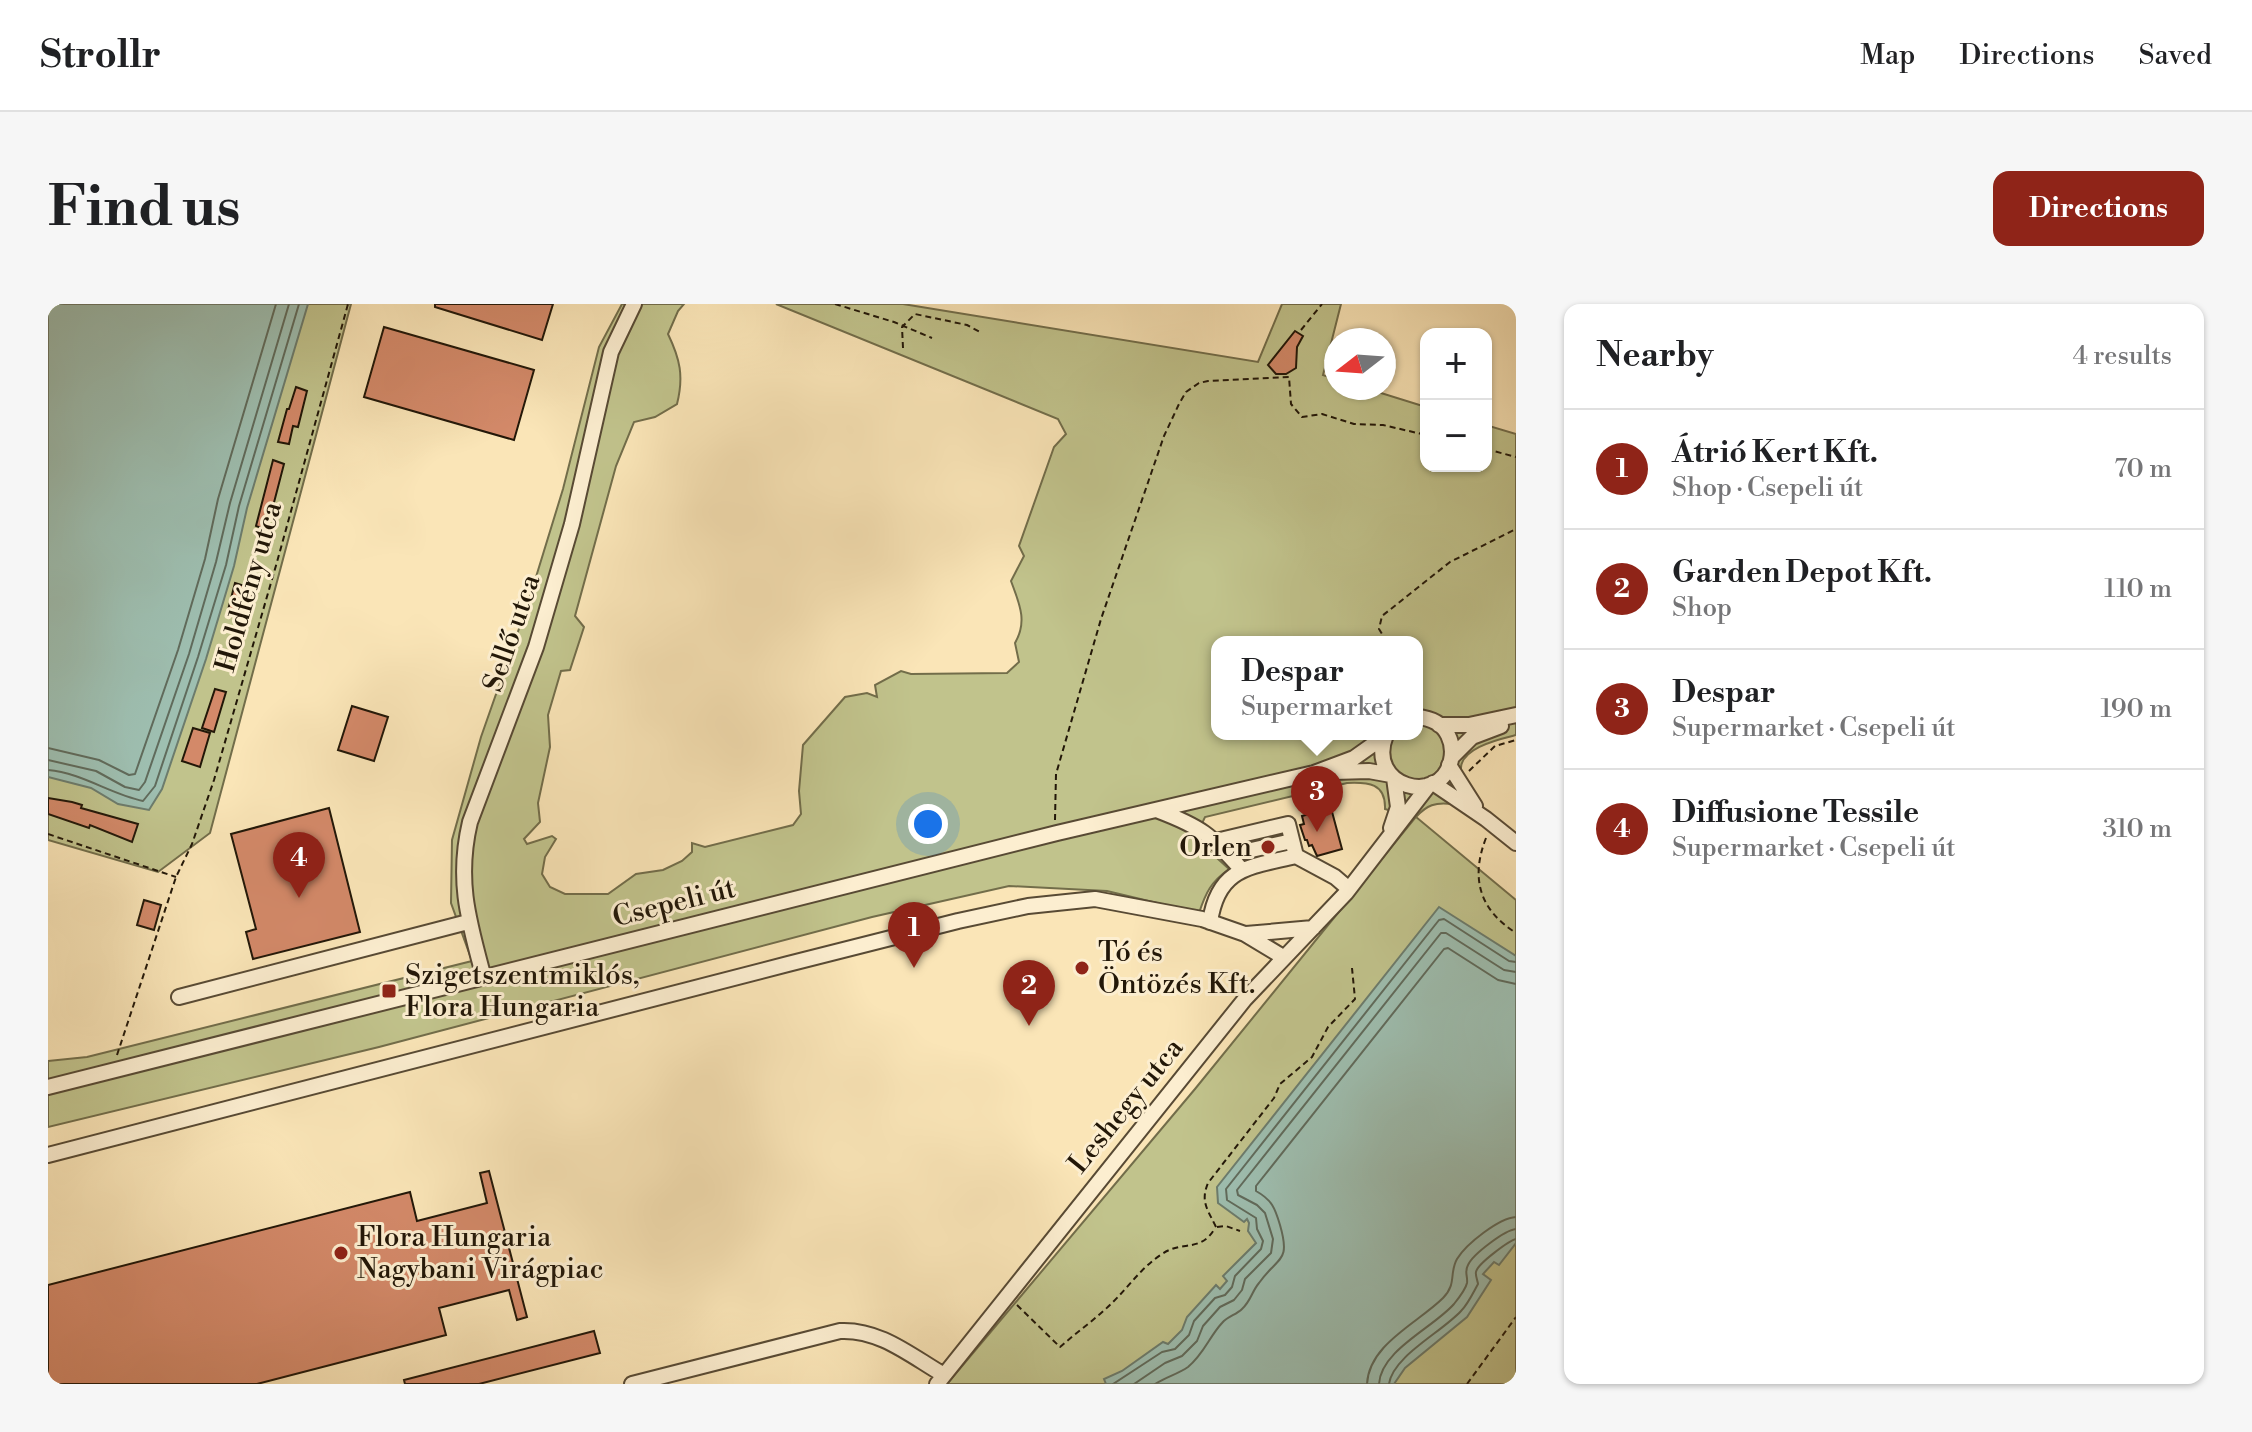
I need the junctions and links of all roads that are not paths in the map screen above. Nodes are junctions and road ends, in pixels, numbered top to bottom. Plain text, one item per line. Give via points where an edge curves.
1 (634, 304) edge
2 (1516, 715) edge
3 (1423, 717) edge
4 (1516, 721) edge
5 (1439, 725) junction
6 (1379, 740) edge
7 (1385, 740) edge
8 (1451, 761) junction
9 (1314, 773) junction
10 (1392, 777) junction
11 (1431, 784) junction
12 (1159, 811) junction
13 (1488, 821) junction
14 (1216, 841) junction
15 (1292, 841) junction
16 (1515, 841) edge
17 (1229, 855) junction
18 (1296, 856) junction
19 (1241, 869) junction
20 (1365, 869) junction
21 (1349, 889) junction
22 (468, 922) junction
23 (1210, 922) junction
24 (1313, 928) junction
25 (1245, 934) junction
26 (1283, 957) junction
27 (484, 978) junction
28 (179, 997) dead end
29 (48, 1087) edge
30 (48, 1155) edge
31 (940, 1380) edge
32 (632, 1384) edge

1 - 22 street, Sellő utca via 611,352 541,633 470,822 462,867
2 - 5 street
3 - 5 street
4 - 8 street via 1472,737
5 - 8 street via 1449,736
6 - 9 street, Csepeli út via 1354,758
7 - 10 street, Leshegy utca via 1382,756
8 - 11 street, Leshegy utca
8 - 13 street via 1460,785
9 - 10 street, Csepeli út via 1360,770
9 - 12 street, Csepeli út
10 - 11 street, Csepeli út via 1414,787
10 - 20 street, Leshegy utca via 1398,798 1395,817
11 - 13 street
11 - 20 street, Leshegy utca
12 - 14 street via 1194,824
12 - 27 street, Csepeli út
13 - 16 street
14 - 15 street via 1288,824
14 - 17 street
15 - 17 street
15 - 18 street
17 - 19 street
18 - 19 street
18 - 21 street
19 - 23 street via 1217,892
20 - 21 street, Leshegy utca
21 - 24 street, Leshegy utca
22 - 27 street, Sellő utca
22 - 28 street
23 - 25 street
23 - 30 street via 1095,899 1014,909
24 - 25 street
24 - 26 street, Leshegy utca
25 - 26 street
26 - 31 street, Leshegy utca
27 - 29 street, Csepeli út
31 - 32 street via 877,1335 855,1330

